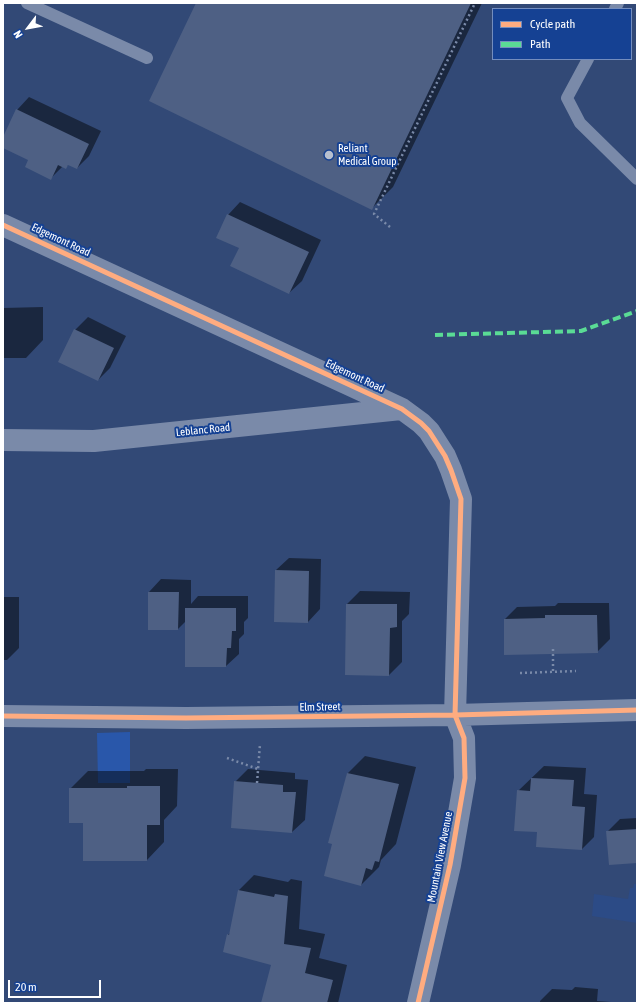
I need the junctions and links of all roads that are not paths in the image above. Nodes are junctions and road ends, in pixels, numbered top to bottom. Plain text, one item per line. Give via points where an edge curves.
1 (27, 3) edge
2 (147, 58) dead end
3 (587, 60) edge
4 (637, 179) edge
5 (3, 225) edge
6 (402, 409) junction
7 (3, 440) edge
8 (637, 710) edge
9 (454, 715) junction
10 (3, 716) edge
11 (418, 1003) edge

1 - 2 lane
3 - 4 lane via 567,98 580,123
5 - 6 street, Edgemont Road
6 - 7 street, Leblanc Road via 94,441
6 - 9 street, Edgemont Road via 421,423 435,439 452,470 461,499
8 - 9 street, Elm Street
9 - 10 street, Elm Street via 186,718
9 - 11 street, Mountain View Avenue via 464,738 465,778 450,865

